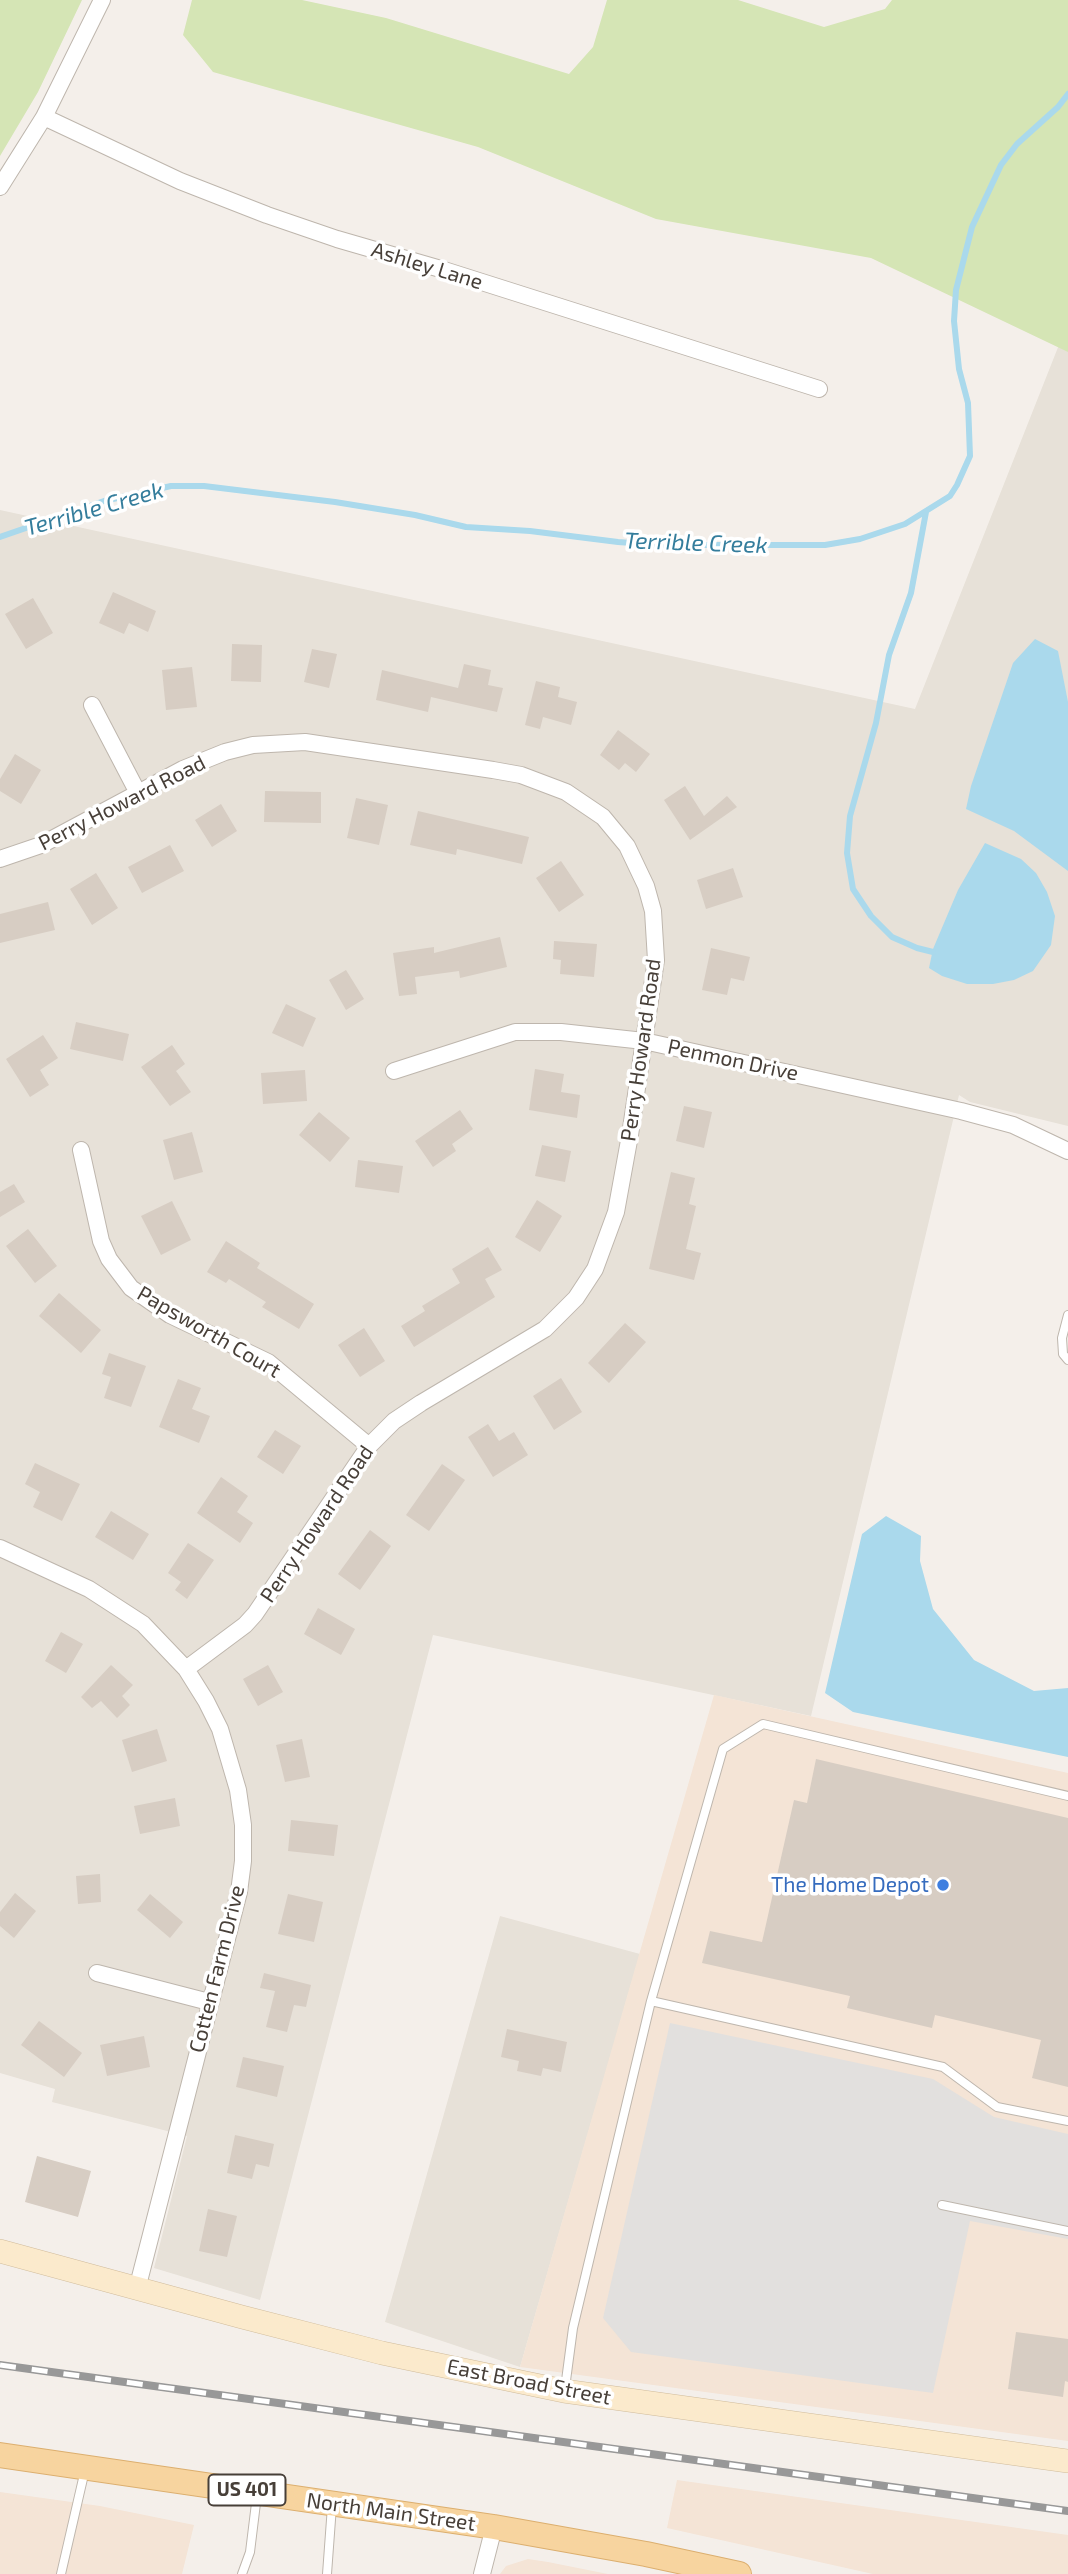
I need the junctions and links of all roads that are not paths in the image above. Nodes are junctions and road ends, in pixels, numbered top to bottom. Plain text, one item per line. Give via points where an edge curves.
1 (102, 0) edge
2 (44, 117) junction
3 (0, 187) edge
4 (819, 389) dead end
5 (92, 705) dead end
6 (138, 793) junction
7 (0, 859) edge
8 (644, 1041) junction
9 (394, 1071) dead end
10 (81, 1150) dead end
11 (1068, 1151) edge
12 (1068, 1315) edge
13 (1068, 1360) edge
14 (369, 1446) junction
15 (0, 1548) edge
16 (186, 1669) junction
17 (1068, 1796) edge
18 (97, 1973) dead end
19 (651, 2001) junction
20 (209, 2003) junction
21 (1068, 2121) edge
22 (942, 2204) dead end
23 (1068, 2231) edge
24 (0, 2251) edge
25 (137, 2289) junction
26 (564, 2391) junction
27 (0, 2455) edge
28 (1068, 2461) edge
29 (85, 2467) junction
30 (257, 2492) junction
31 (333, 2503) junction
32 (494, 2527) junction
33 (61, 2574) edge
34 (242, 2574) edge
35 (327, 2574) edge
36 (482, 2574) edge
37 (739, 2574) edge

1 - 2 street
2 - 3 street
2 - 4 street, Ashley Lane via 180,181 267,215
5 - 6 street
6 - 7 street, Perry Howard Road via 41,845
6 - 8 street, Perry Howard Road via 225,752 280,742 332,745 493,770 566,792 589,805 614,830 646,886 653,911 656,960
8 - 9 street, Penmon Drive via 561,1031 515,1032
8 - 11 street, Penmon Drive via 961,1111 1013,1125
8 - 14 street, Perry Howard Road via 616,1212 595,1269 576,1298 545,1329 421,1403
10 - 14 street, Papsworth Court via 101,1241 131,1288 170,1315 268,1363
12 - 13 lane via 1062,1338
14 - 16 street, Perry Howard Road via 256,1614
15 - 16 street, Cotten Farm Drive via 116,1605 143,1624
16 - 20 street, Cotten Farm Drive via 220,1729 243,1825 239,1892
17 - 19 lane via 763,1724 723,1749
18 - 20 street
19 - 21 lane via 943,2067 997,2107
19 - 26 lane via 573,2328
20 - 25 street, Cotten Farm Drive
22 - 23 lane
24 - 25 main road, East Broad Street
25 - 26 main road, East Broad Street via 382,2353
26 - 28 main road, East Broad Street
27 - 29 main road, North Main Street / US 401
29 - 30 main road, North Main Street / US 401
29 - 33 lane
30 - 31 main road, North Main Street / US 401
30 - 34 lane via 250,2552
31 - 32 main road, North Main Street / US 401
31 - 35 lane
32 - 36 street
32 - 37 main road, North Main Street / US 401

